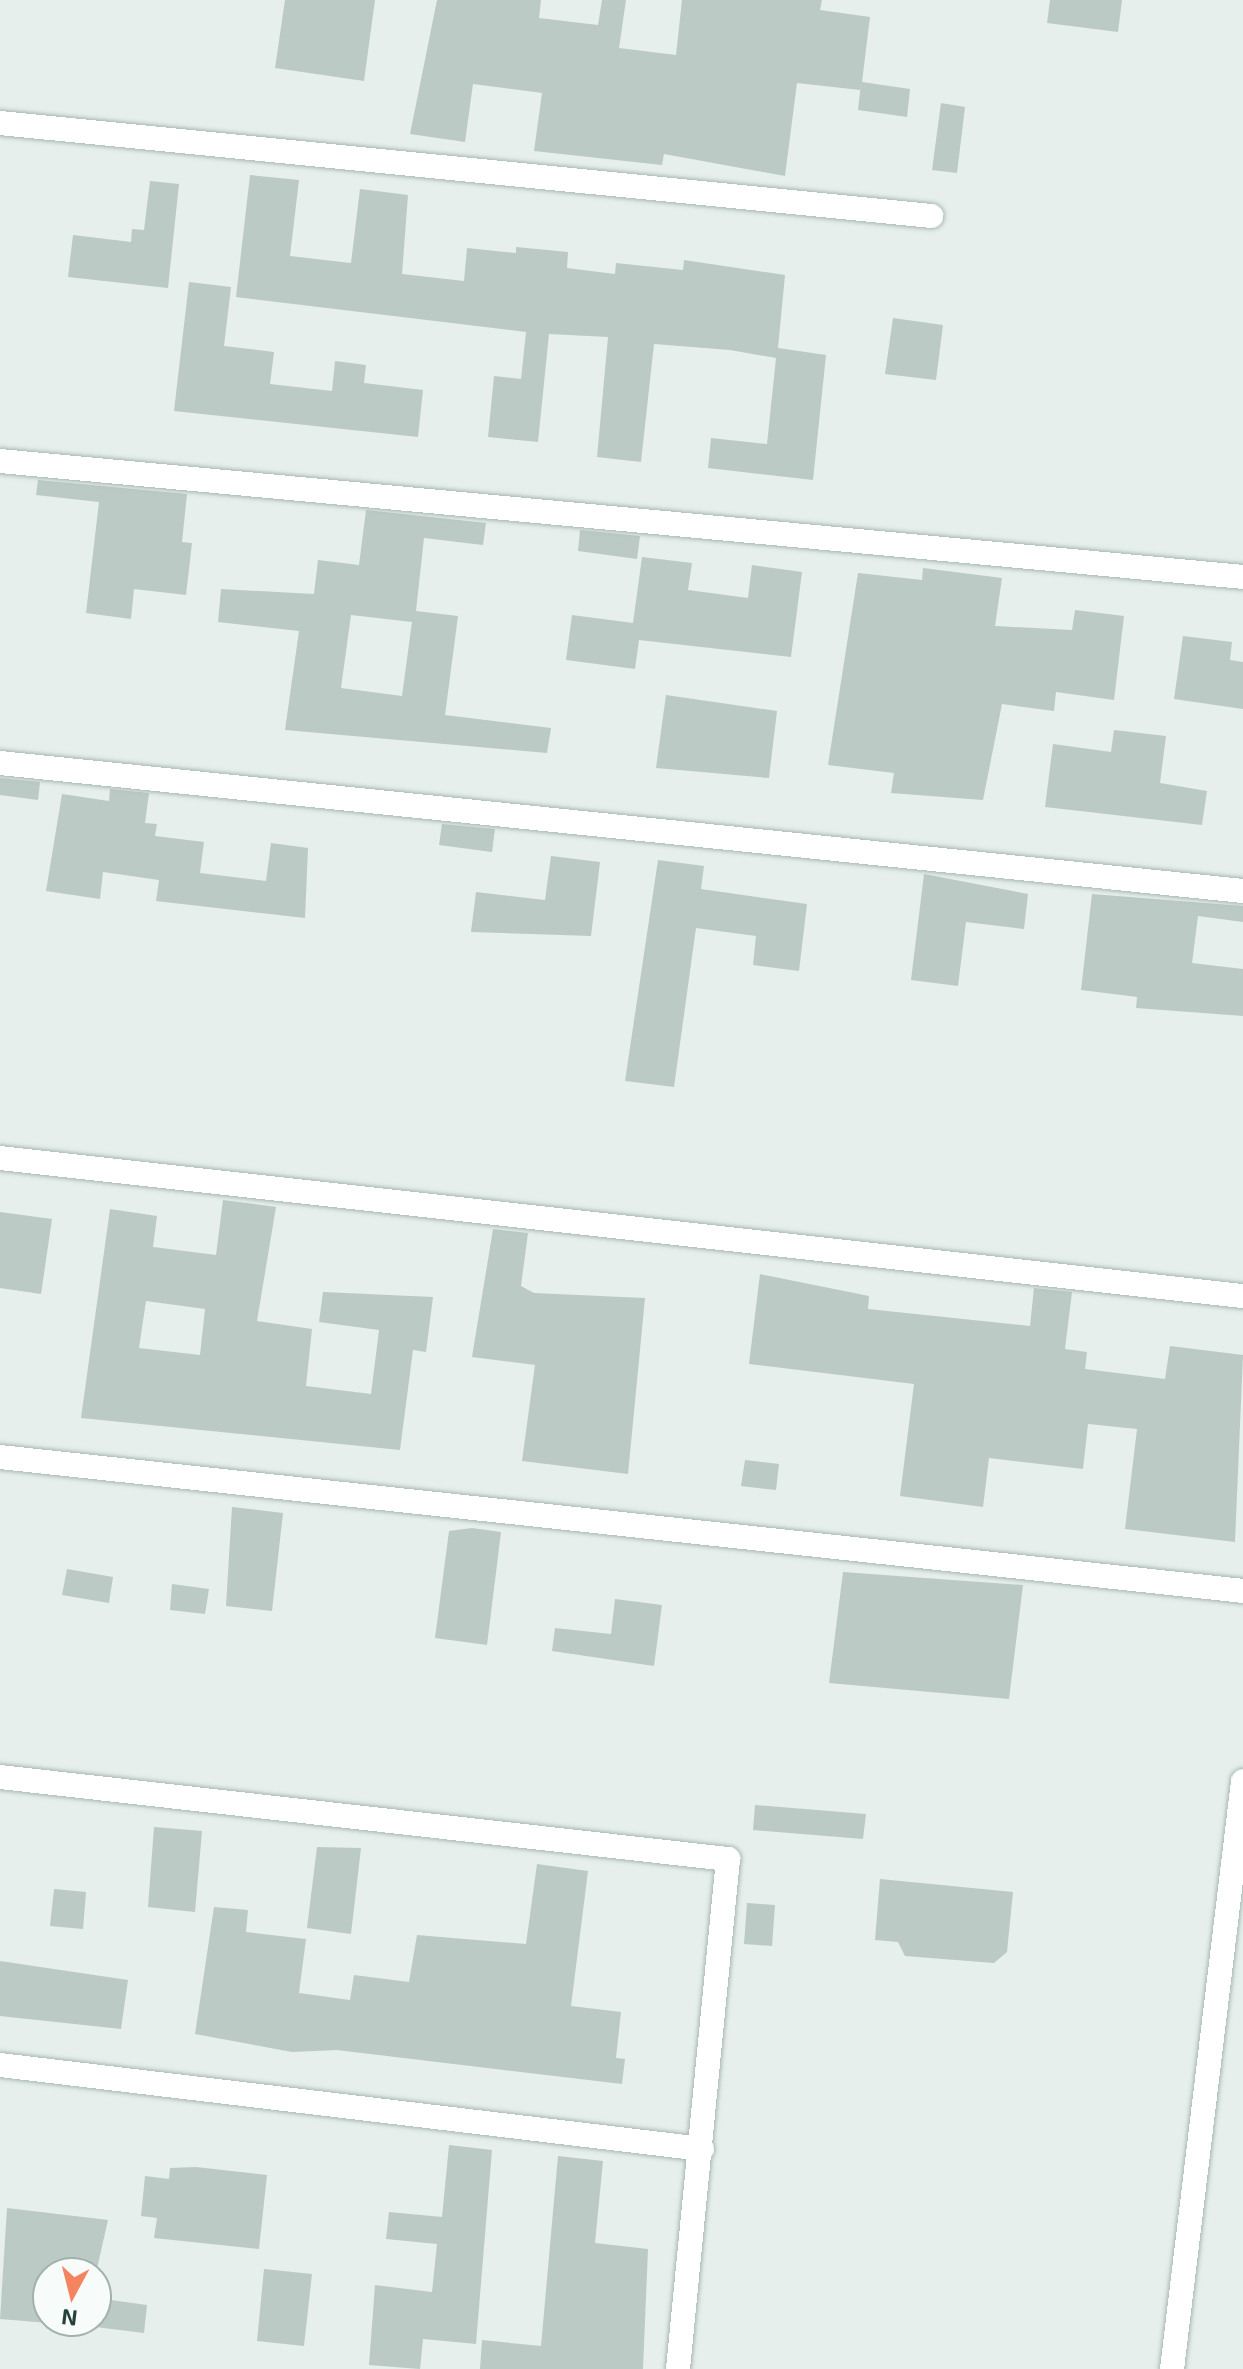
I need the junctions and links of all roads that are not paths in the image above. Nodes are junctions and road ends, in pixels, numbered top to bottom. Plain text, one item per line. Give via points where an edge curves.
1 (0, 123) edge
2 (931, 216) dead end
3 (0, 461) edge
4 (1243, 577) edge
5 (0, 763) edge
6 (1243, 891) edge
7 (0, 1158) edge
8 (1243, 1296) edge
9 (0, 1457) edge
10 (1243, 1591) edge
11 (0, 1777) edge
12 (1243, 1781) edge
13 (0, 2065) edge
14 (702, 2149) junction
15 (678, 2369) edge
16 (1172, 2369) edge

1 - 2 street
3 - 4 street
5 - 6 street
7 - 8 street
9 - 10 street
11 - 14 street via 728,1859
12 - 16 street
13 - 14 street
14 - 15 street

